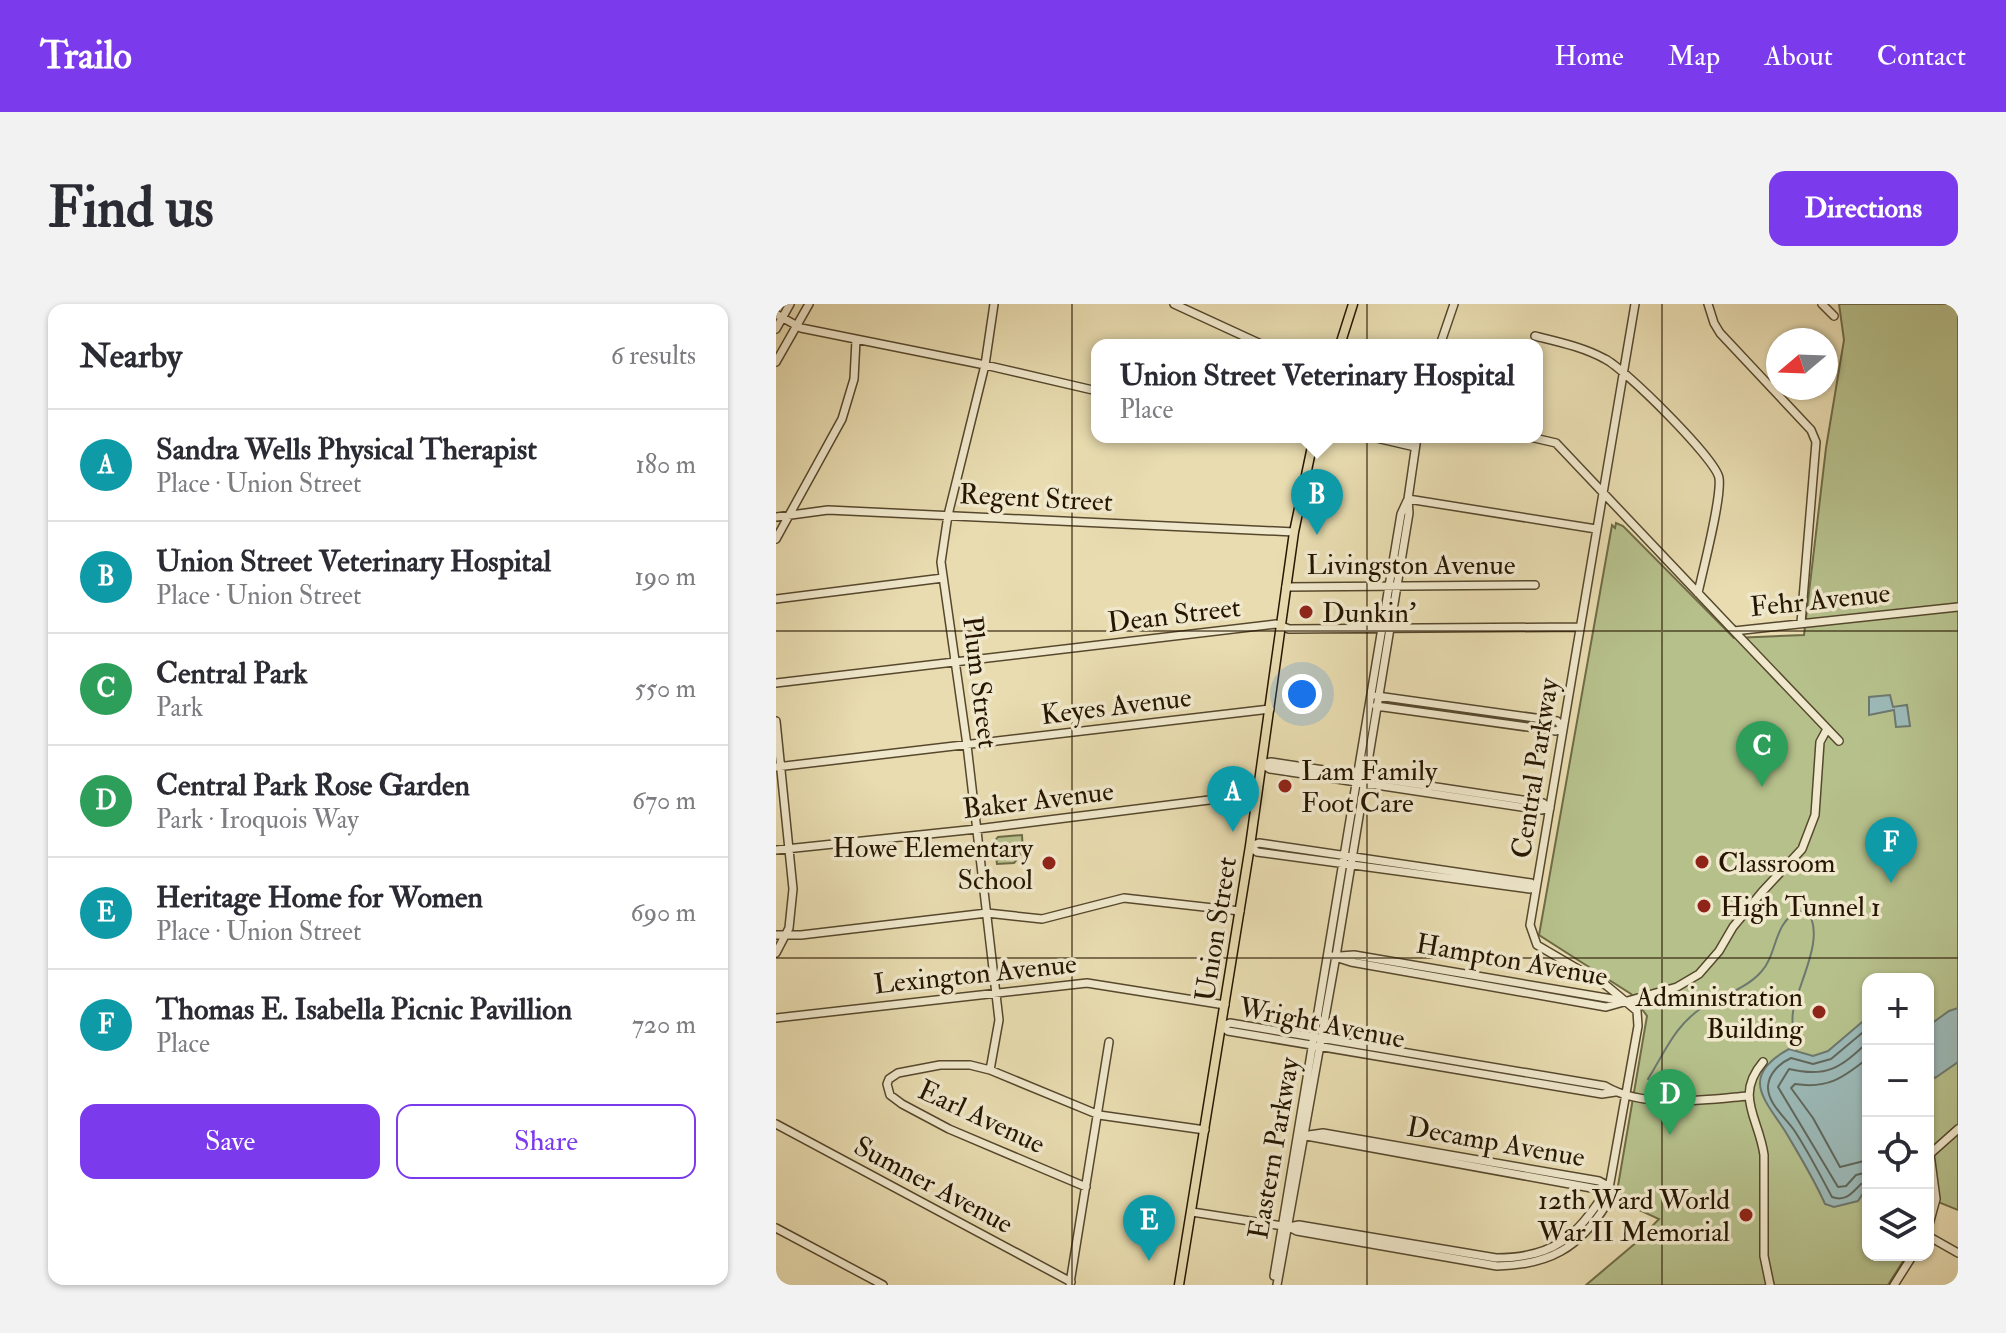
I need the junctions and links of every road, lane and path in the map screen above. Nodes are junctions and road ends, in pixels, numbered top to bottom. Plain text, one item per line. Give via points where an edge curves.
1 (790, 304) edge
2 (809, 304) edge
3 (994, 304) edge
4 (1353, 304) edge
5 (1454, 304) edge
6 (1635, 304) edge
7 (1708, 304) edge
8 (1822, 304) edge
9 (1178, 305) edge
10 (779, 316) edge
11 (1834, 316) dead end
12 (796, 326) junction
13 (776, 329) edge
14 (1535, 336) dead end
15 (1250, 339) edge
16 (1342, 339) edge
17 (1442, 339) edge
18 (856, 340) junction
19 (776, 362) edge
20 (985, 365) junction
21 (1624, 370) junction
22 (1091, 390) edge
23 (1543, 440) edge
24 (1313, 443) edge
25 (1398, 443) edge
26 (1416, 443) edge
27 (1415, 447) junction
28 (1602, 493) junction
29 (1408, 499) junction
30 (788, 515) junction
31 (948, 515) junction
32 (776, 517) edge
33 (1596, 529) junction
34 (1294, 532) junction
35 (776, 539) edge
36 (943, 578) junction
37 (1535, 585) dead end
38 (1394, 586) junction
39 (1286, 587) junction
40 (1698, 593) junction
41 (776, 599) edge
42 (1958, 607) edge
43 (1801, 623) junction
44 (1282, 627) junction
45 (1579, 627) junction
46 (1387, 628) junction
47 (1734, 631) junction
48 (956, 661) junction
49 (776, 683) edge
50 (1375, 696) junction
51 (1373, 706) junction
52 (1270, 709) junction
53 (776, 721) edge
54 (1563, 727) junction
55 (1827, 729) junction
56 (1839, 741) dead end
57 (967, 745) junction
58 (1262, 764) junction
59 (779, 766) edge
60 (1355, 780) junction
61 (1365, 781) junction
62 (1257, 794) junction
63 (1550, 808) junction
64 (977, 829) junction
65 (1250, 846) junction
66 (791, 849) junction
67 (776, 850) edge
68 (1348, 860) junction
69 (1536, 887) junction
70 (1240, 911) junction
71 (987, 913) junction
72 (786, 934) junction
73 (776, 935) edge
74 (776, 953) edge
75 (1332, 956) junction
76 (996, 993) junction
77 (1626, 1001) junction
78 (1225, 1005) junction
79 (776, 1018) edge
80 (1222, 1026) junction
81 (1317, 1041) junction
82 (1109, 1042) dead end
83 (1763, 1062) dead end
84 (990, 1070) junction
85 (1625, 1094) junction
86 (1747, 1096) junction
87 (1099, 1115) junction
88 (776, 1124) edge
89 (1958, 1129) edge
90 (1205, 1130) junction
91 (1301, 1135) junction
92 (1086, 1187) junction
93 (1610, 1187) junction
94 (1934, 1206) edge
95 (1192, 1212) junction
96 (1285, 1226) junction
97 (776, 1228) edge
98 (1934, 1239) edge
99 (1958, 1253) edge
100 (1909, 1261) edge
101 (1070, 1284) edge
102 (883, 1285) edge
103 (1179, 1285) edge
104 (1275, 1285) edge
105 (1770, 1285) edge
106 (1894, 1285) edge

1 - 10 street
2 - 12 street
3 - 20 street, Plum Street
4 - 16 main road
5 - 17 street
6 - 21 street, Central Parkway
7 - 43 street via 1720,333 1811,430 1816,442
8 - 11 street
9 - 15 street
10 - 12 street
10 - 13 street
12 - 18 street
12 - 19 street
14 - 21 street via 1567,343
18 - 20 street
18 - 30 street via 854,379 842,419
20 - 22 street
20 - 31 street, Plum Street
21 - 28 street, Central Parkway
21 - 40 street via 1709,458 1720,479
23 - 28 street, Fehr Avenue via 1556,443
24 - 34 main road, Union Street
25 - 27 street
26 - 27 street, Eastern Parkway
27 - 29 street, Eastern Parkway
28 - 33 street, Central Parkway
28 - 40 street, Fehr Avenue
29 - 33 street
29 - 38 street, Eastern Parkway
30 - 31 street, Regent Street via 828,510
30 - 32 street, Regent Street
30 - 35 street
31 - 34 street, Regent Street
31 - 36 street, Plum Street
33 - 45 street, Central Parkway
34 - 39 main road, Union Street
36 - 41 street
36 - 48 street, Plum Street
37 - 38 street, Livingston Avenue
38 - 39 street, Livingston Avenue
38 - 46 street, Eastern Parkway
39 - 44 main road, Union Street
40 - 47 street, Fehr Avenue
42 - 43 street, Fehr Avenue
43 - 47 street, Fehr Avenue
44 - 46 street, Dean Street
44 - 48 street, Dean Street
44 - 52 main road, Union Street
45 - 46 street, Dean Street
45 - 54 street, Central Parkway
46 - 50 street, Eastern Parkway
47 - 55 street
48 - 49 street, Dean Street
48 - 57 street, Plum Street
50 - 51 street, Eastern Parkway
50 - 54 street via 1557,721
51 - 54 street via 1556,731
51 - 60 street, Eastern Parkway
51 - 61 street, Eastern Parkway
52 - 57 street, Keyes Avenue
52 - 58 main road, Union Street
53 - 59 street
54 - 63 street, Central Parkway
55 - 56 street
55 - 77 street via 1820,742 1815,815 1802,849 1699,974 1677,987
57 - 59 street, Keyes Avenue
57 - 64 street, Plum Street
58 - 60 street
58 - 62 main road, Union Street
59 - 66 street
60 - 61 street
60 - 68 street, Eastern Parkway
61 - 63 street
61 - 68 street, Eastern Parkway
62 - 64 street, Baker Avenue
62 - 65 main road, Union Street
63 - 69 street, Central Parkway
64 - 66 street, Baker Avenue
64 - 71 street, Plum Street
65 - 68 street via 1259,843
65 - 70 main road, Union Street
66 - 67 street, Baker Avenue
66 - 72 street via 793,889
68 - 69 street
68 - 75 street, Eastern Parkway
69 - 77 street, Central Parkway via 1530,925 1537,945
70 - 71 street via 1124,898 1042,919
70 - 78 main road, Union Street
71 - 72 street
71 - 76 street, Plum Street
72 - 73 street
72 - 74 street
75 - 77 street, Hampton Avenue via 1354,955
75 - 81 street, Eastern Parkway
76 - 78 street, Lexington Avenue via 1087,983
76 - 79 street, Lexington Avenue
76 - 84 street, Plum Street via 999,1020
77 - 85 street via 1637,1011 1638,1026
78 - 80 main road, Union Street
80 - 81 street, Wright Avenue via 1230,1023
80 - 90 main road, Union Street
81 - 85 street, Wright Avenue via 1605,1086
81 - 91 street, Eastern Parkway
82 - 87 street
83 - 86 street
84 - 87 street
84 - 92 street, Earl Avenue via 959,1064 900,1072 887,1084 890,1095 902,1104 949,1129
85 - 86 street, Wright Avenue via 1683,1102
85 - 93 street
86 - 105 street via 1764,1155 1764,1256
87 - 90 street
87 - 92 street
88 - 101 street, Sumner Avenue
89 - 94 street via 1930,1154
90 - 95 main road, Union Street
91 - 93 street, Decamp Avenue via 1597,1189
91 - 96 street, Eastern Parkway
92 - 101 street
93 - 96 street via 1566,1241 1516,1258
95 - 96 street
95 - 103 main road, Union Street
96 - 104 street, Eastern Parkway
97 - 102 street
98 - 99 street
100 - 106 street

